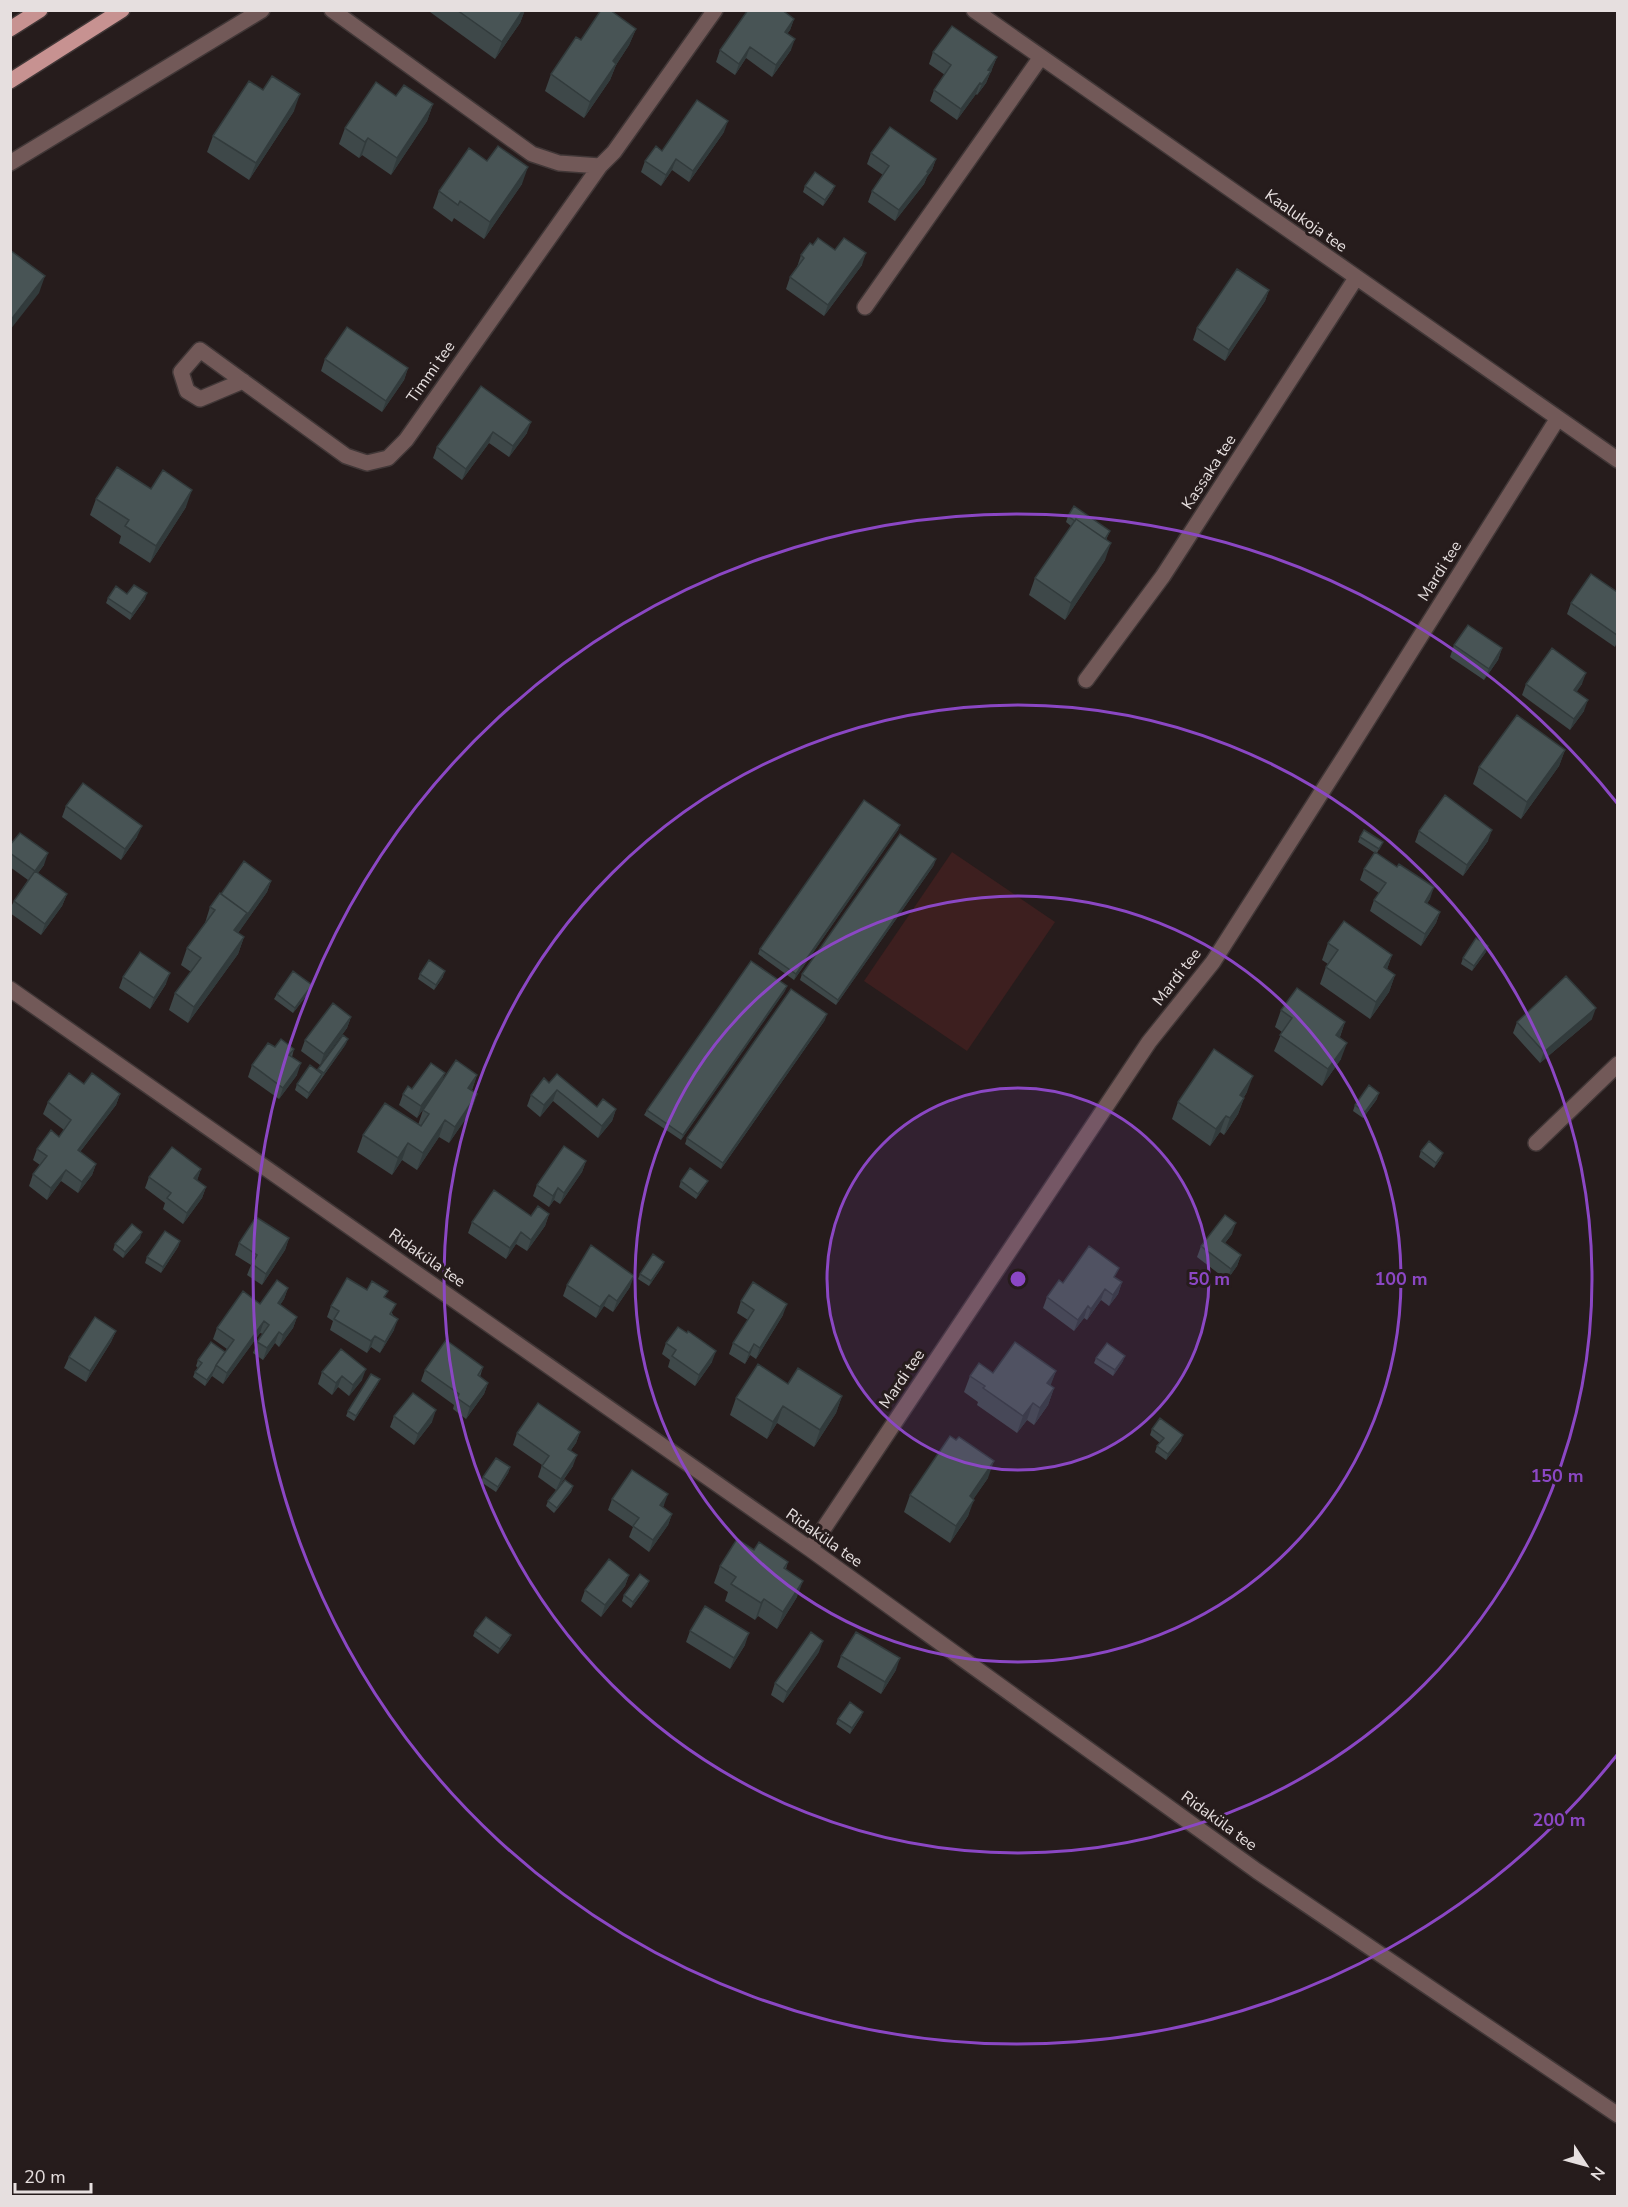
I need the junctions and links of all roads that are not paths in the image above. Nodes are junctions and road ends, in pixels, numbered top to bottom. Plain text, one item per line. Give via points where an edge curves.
1 (40, 10) edge
2 (122, 10) edge
3 (262, 10) edge
4 (332, 10) edge
5 (715, 10) edge
6 (974, 10) edge
7 (10, 29) edge
8 (1041, 57) junction
9 (10, 81) edge
10 (10, 163) edge
11 (600, 166) junction
12 (1356, 278) junction
13 (865, 308) dead end
14 (243, 381) dead end
15 (1558, 418) junction
16 (1617, 460) edge
17 (1086, 680) dead end
18 (10, 989) edge
19 (1617, 1064) edge
20 (1536, 1143) dead end
21 (810, 1549) junction
22 (1617, 2115) edge

1 - 7 main road
2 - 9 main road
3 - 10 street
4 - 11 street via 532,154 559,163
5 - 11 street, Timmi tee
6 - 8 street, Kaalukoja tee
8 - 12 street, Kaalukoja tee
8 - 13 street
11 - 14 street, Timmi tee via 406,440 387,458 367,463 346,456
12 - 15 street, Kaalukoja tee
12 - 17 street, Kassaka tee via 1163,576
15 - 16 street, Kaalukoja tee
15 - 21 street, Mardi tee via 1213,962 1149,1042
18 - 21 street, Ridaküla tee
19 - 20 street
21 - 22 street, Ridaküla tee via 1257,1871

